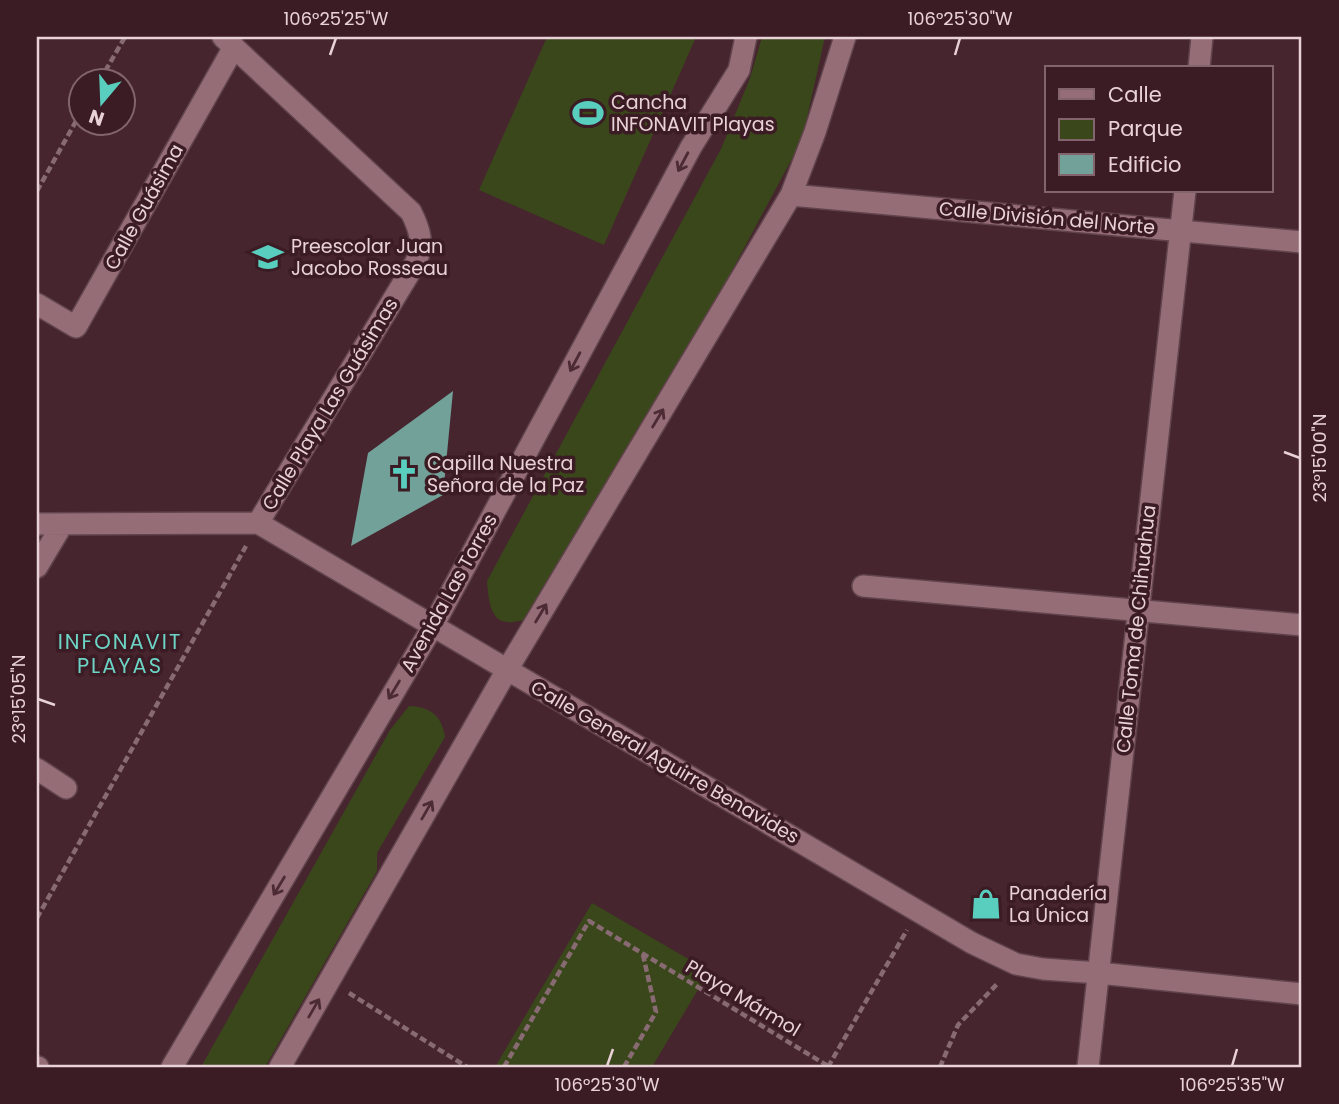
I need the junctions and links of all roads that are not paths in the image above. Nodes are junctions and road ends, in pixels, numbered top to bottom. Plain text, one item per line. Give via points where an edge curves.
1 (746, 37) edge
2 (845, 37) edge
3 (1202, 37) edge
4 (228, 42) edge
5 (1199, 66) edge
6 (1185, 192) edge
7 (791, 195) junction
8 (1180, 230) junction
9 (1302, 242) edge
10 (37, 304) edge
11 (258, 523) junction
12 (37, 524) edge
13 (62, 525) junction
14 (37, 567) edge
15 (863, 586) dead end
16 (1138, 610) junction
17 (1302, 625) edge
18 (433, 626) junction
19 (507, 670) junction
20 (37, 769) edge
21 (66, 788) dead end
22 (1099, 972) junction
23 (1302, 994) edge
24 (172, 1067) edge
25 (280, 1067) edge
26 (1088, 1067) edge

1 -> 18 street, Avenida Las Torres via 739,70 691,147
2 - 7 street
3 - 5 street
4 - 10 street, Calle Guásima via 76,327
4 - 11 street, Calle Playa Las Guásimas via 411,212 421,232 416,262
6 - 8 street, Calle Toma de Chihuahua
7 - 8 street, Calle División del Norte
19 -> 7 street
8 - 9 street, Calle División del Norte
8 - 16 street, Calle Toma de Chihuahua
11 - 13 street
11 - 18 street, Calle General Aguirre Benavides
12 - 13 street
13 - 14 street
15 - 16 street
16 - 17 street
16 - 22 street, Calle Toma de Chihuahua
18 - 19 street, Calle General Aguirre Benavides
18 -> 24 street, Avenida Las Torres
19 - 22 street, Calle General Aguirre Benavides via 972,943 1016,964
25 -> 19 street
20 - 21 street
22 - 23 street, Calle General Aguirre Benavides
22 - 26 street, Calle Toma de Chihuahua

